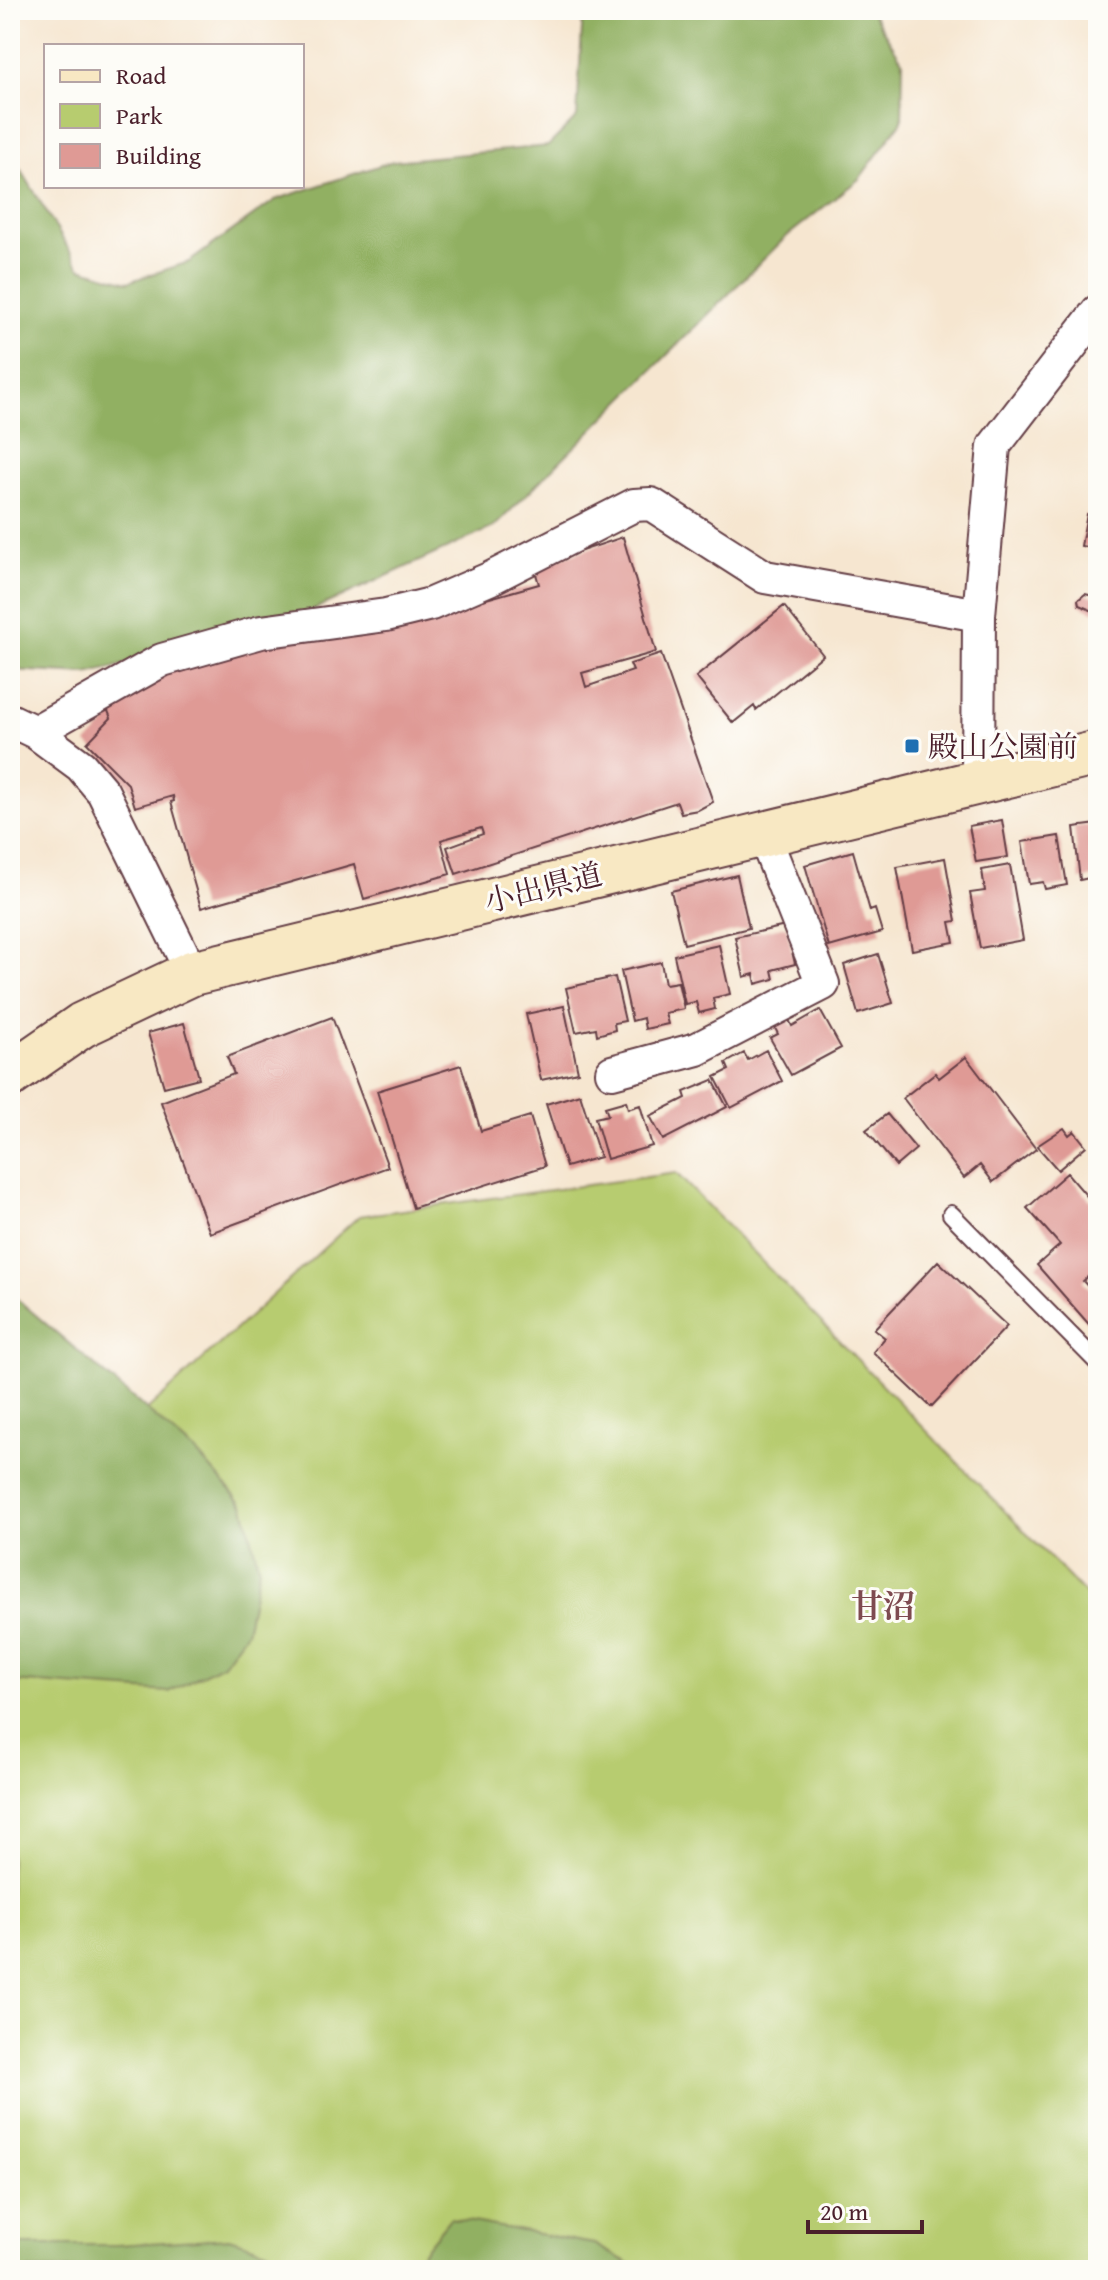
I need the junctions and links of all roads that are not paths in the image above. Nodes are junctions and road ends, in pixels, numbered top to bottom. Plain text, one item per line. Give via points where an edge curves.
1 (1098, 311) edge
2 (979, 615) junction
3 (23, 726) edge
4 (1098, 753) edge
5 (978, 782) junction
6 (763, 833) junction
7 (192, 973) junction
8 (612, 1072) dead end
9 (10, 1075) edge
10 (951, 1214) dead end
11 (1098, 1363) edge

1 - 2 street via 994,446
2 - 3 street via 765,577 651,504 634,505 431,604 261,632 162,660
2 - 5 street
3 - 7 street via 81,766 103,792
4 - 5 main road, 小出県道
5 - 6 main road, 小出県道
6 - 7 main road, 小出県道
6 - 8 street via 823,984 697,1049
7 - 9 main road, 小出県道 via 82,1025
10 - 11 lane

